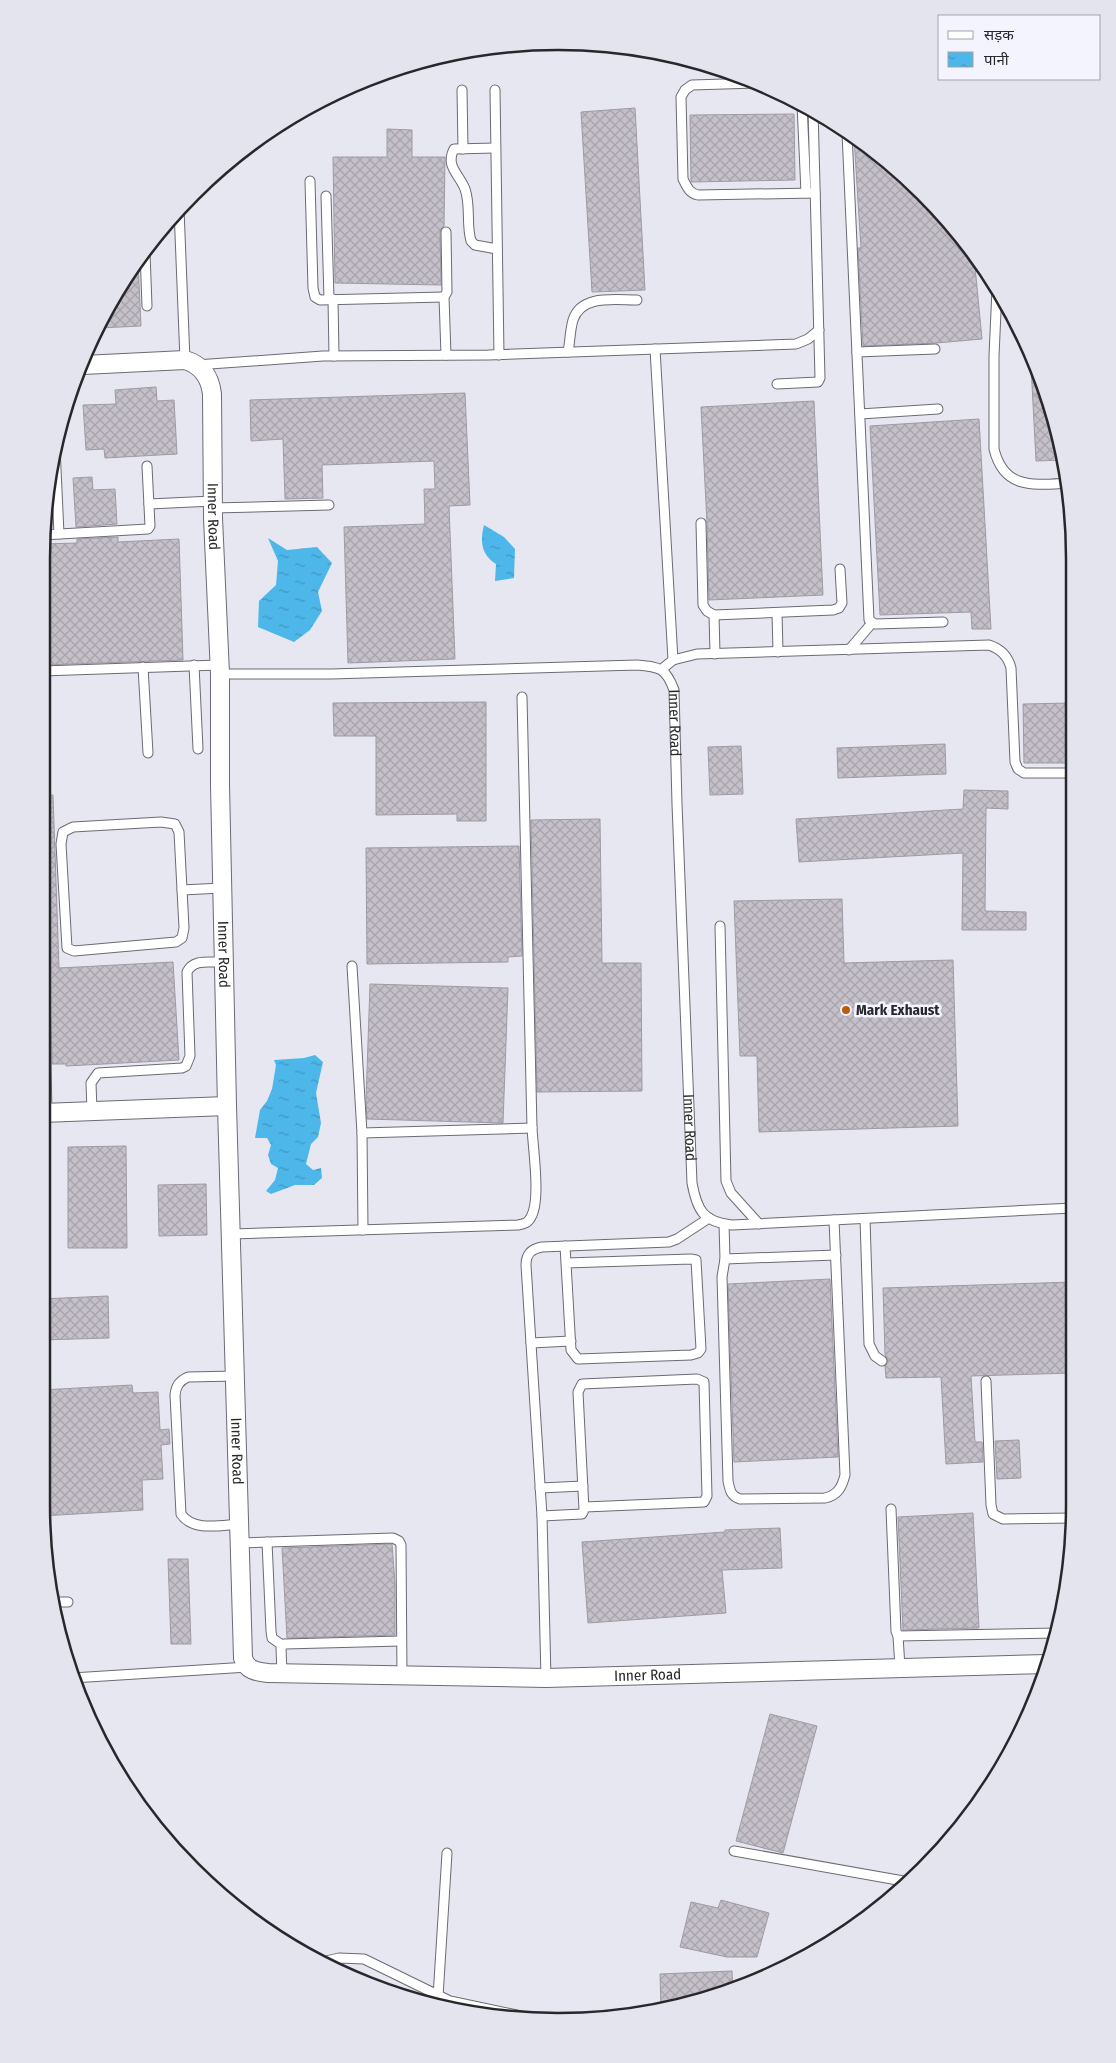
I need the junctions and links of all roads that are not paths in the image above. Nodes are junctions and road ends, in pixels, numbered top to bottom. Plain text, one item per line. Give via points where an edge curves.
1 (738, 84) edge
2 (462, 90) dead end
3 (494, 90) dead end
4 (802, 113) edge
5 (813, 119) edge
6 (847, 141) edge
7 (495, 148) junction
8 (463, 149) junction
9 (804, 154) junction
10 (814, 154) junction
11 (310, 181) dead end
12 (811, 193) junction
13 (326, 196) dead end
14 (178, 221) edge
15 (446, 232) dead end
16 (497, 249) junction
17 (145, 263) edge
18 (444, 297) junction
19 (331, 299) junction
20 (636, 300) dead end
21 (997, 302) edge
22 (147, 306) dead end
23 (818, 330) junction
24 (655, 349) junction
25 (935, 349) dead end
26 (568, 352) junction
27 (857, 352) junction
28 (446, 355) junction
29 (499, 355) junction
30 (334, 356) junction
31 (190, 362) junction
32 (89, 365) edge
33 (777, 384) dead end
34 (938, 409) dead end
35 (860, 414) junction
36 (148, 466) dead end
37 (56, 479) edge
38 (1060, 483) edge
39 (149, 504) junction
40 (212, 504) junction
41 (329, 505) dead end
42 (701, 523) dead end
43 (51, 534) edge
44 (59, 534) junction
45 (840, 569) dead end
46 (776, 613) junction
47 (714, 615) junction
48 (943, 622) dead end
49 (872, 623) junction
50 (849, 650) junction
51 (778, 652) junction
52 (715, 654) junction
53 (673, 660) junction
54 (194, 666) junction
55 (144, 667) junction
56 (662, 669) junction
57 (220, 670) junction
58 (50, 671) edge
59 (522, 697) dead end
60 (198, 750) dead end
61 (148, 752) dead end
62 (1066, 773) edge
63 (222, 888) junction
64 (182, 890) junction
65 (720, 926) dead end
66 (224, 962) junction
67 (352, 966) dead end
68 (227, 1106) junction
69 (92, 1111) junction
70 (50, 1113) edge
71 (532, 1128) junction
72 (362, 1133) junction
73 (1066, 1208) edge
74 (709, 1218) junction
75 (865, 1219) junction
76 (834, 1220) junction
77 (724, 1224) junction
78 (759, 1224) junction
79 (363, 1230) junction
80 (232, 1234) junction
81 (659, 1244) junction
82 (565, 1246) junction
83 (836, 1255) junction
84 (725, 1259) junction
85 (660, 1260) junction
86 (566, 1264) junction
87 (571, 1341) junction
88 (531, 1343) junction
89 (882, 1361) dead end
90 (236, 1376) junction
91 (986, 1381) dead end
92 (583, 1486) junction
93 (540, 1488) junction
94 (585, 1507) junction
95 (891, 1509) dead end
96 (542, 1516) junction
97 (1066, 1518) edge
98 (240, 1524) junction
99 (267, 1542) junction
100 (240, 1543) junction
101 (60, 1602) edge
102 (68, 1602) dead end
103 (1050, 1633) edge
104 (898, 1636) junction
105 (401, 1641) junction
106 (282, 1645) junction
107 (1040, 1664) edge
108 (248, 1667) junction
109 (900, 1667) junction
110 (282, 1674) junction
111 (402, 1676) junction
112 (81, 1677) edge
113 (546, 1678) junction
114 (734, 1851) dead end
115 (448, 1853) dead end
116 (900, 1880) edge
117 (331, 1960) edge
118 (438, 1997) junction
119 (463, 2004) edge

1 - 12 lane via 692,85 681,97 684,179 688,189 698,195
2 - 8 lane
3 - 7 lane
4 - 9 lane
5 - 10 lane
6 - 27 lane
7 - 8 lane
7 - 16 lane
8 - 16 lane via 454,149 450,160 465,190 471,241 475,245
9 - 10 lane
9 - 12 lane
10 - 12 lane
11 - 19 lane via 313,294 320,300
12 - 23 lane
13 - 19 lane
14 - 31 lane
15 - 18 lane via 447,292
16 - 29 lane
17 - 22 lane
18 - 19 lane
18 - 28 lane
19 - 30 lane
20 - 26 lane via 595,300 585,305 573,320
21 - 38 lane via 996,458 1012,479
23 - 24 lane via 800,344
23 - 33 lane via 818,382
24 - 26 lane
24 - 53 lane
25 - 27 lane
26 - 29 lane
27 - 35 lane
28 - 29 lane
28 - 30 lane
30 - 31 lane
31 - 32 street
31 - 40 street, Inner Road via 208,376 212,394
34 - 35 lane
35 - 49 lane via 869,620
36 - 39 lane
37 - 44 lane
39 - 40 lane
39 - 44 lane via 148,529
40 - 41 lane
40 - 57 street, Inner Road
42 - 47 lane via 703,606
43 - 44 lane
45 - 46 lane via 842,603 839,608
46 - 47 lane
46 - 51 lane
47 - 52 lane
48 - 49 lane
49 - 50 lane
50 - 51 lane, Inner Road
50 - 62 lane, Inner Road via 989,645 997,648 1008,658 1012,668 1015,762 1018,769 1024,773
51 - 52 lane, Inner Road
52 - 53 lane, Inner Road via 697,654
53 - 56 lane, Inner Road
54 - 55 lane
54 - 57 lane
54 - 60 lane
55 - 58 lane
55 - 61 lane
56 - 57 lane, Inner Road via 637,665 331,674
56 - 74 lane, Inner Road via 674,690 692,1183 697,1206
57 - 63 street, Inner Road
59 - 71 lane
63 - 64 lane
63 - 66 street, Inner Road
64 - 64 lane via 179,832 175,824 72,827 63,832 67,948 180,941 184,935
65 - 78 lane via 726,1181 731,1193
66 - 68 street, Inner Road
66 - 69 lane via 195,963 187,972 190,1056 186,1066 98,1073 91,1083
67 - 72 lane
68 - 69 street
68 - 80 street, Inner Road
69 - 70 street
71 - 72 lane
71 - 79 lane via 536,1192 535,1207 526,1223
72 - 79 lane
73 - 75 lane
74 - 77 lane
74 - 81 lane via 677,1239
75 - 76 lane
75 - 89 lane via 869,1344 875,1356
76 - 78 lane
76 - 83 lane
77 - 78 lane
77 - 84 lane
79 - 80 lane
80 - 90 street, Inner Road
81 - 82 lane
81 - 85 lane
82 - 86 lane
82 - 88 lane via 536,1248 527,1255
83 - 84 lane
83 - 84 lane via 845,1475 841,1488 825,1498 740,1499 730,1492 722,1277
85 - 86 lane
85 - 87 lane via 696,1260 701,1342 698,1353 578,1359 571,1350
86 - 87 lane
87 - 88 lane
88 - 93 lane
90 - 98 street, Inner Road
90 - 98 lane via 188,1377 181,1380 174,1396 181,1514 193,1524
91 - 97 lane via 993,1514 1003,1519
92 - 93 lane
92 - 94 lane
92 - 94 lane via 578,1392 582,1384 697,1379 704,1382 707,1496 704,1502
93 - 96 lane
94 - 96 lane via 582,1514
95 - 104 lane
96 - 113 lane
98 - 100 street, Inner Road
99 - 100 lane
99 - 105 lane via 399,1540
99 - 106 lane via 272,1638
100 - 108 street, Inner Road via 243,1658
101 - 102 lane
103 - 104 lane
104 - 109 lane
105 - 106 lane
105 - 111 lane
106 - 110 lane
107 - 109 street, Inner Road
108 - 110 street, Inner Road
108 - 112 lane, Inner Road
109 - 113 street, Inner Road
110 - 111 street, Inner Road
111 - 113 street, Inner Road
114 - 116 lane
115 - 118 lane
117 - 118 lane via 364,1959
118 - 119 lane

